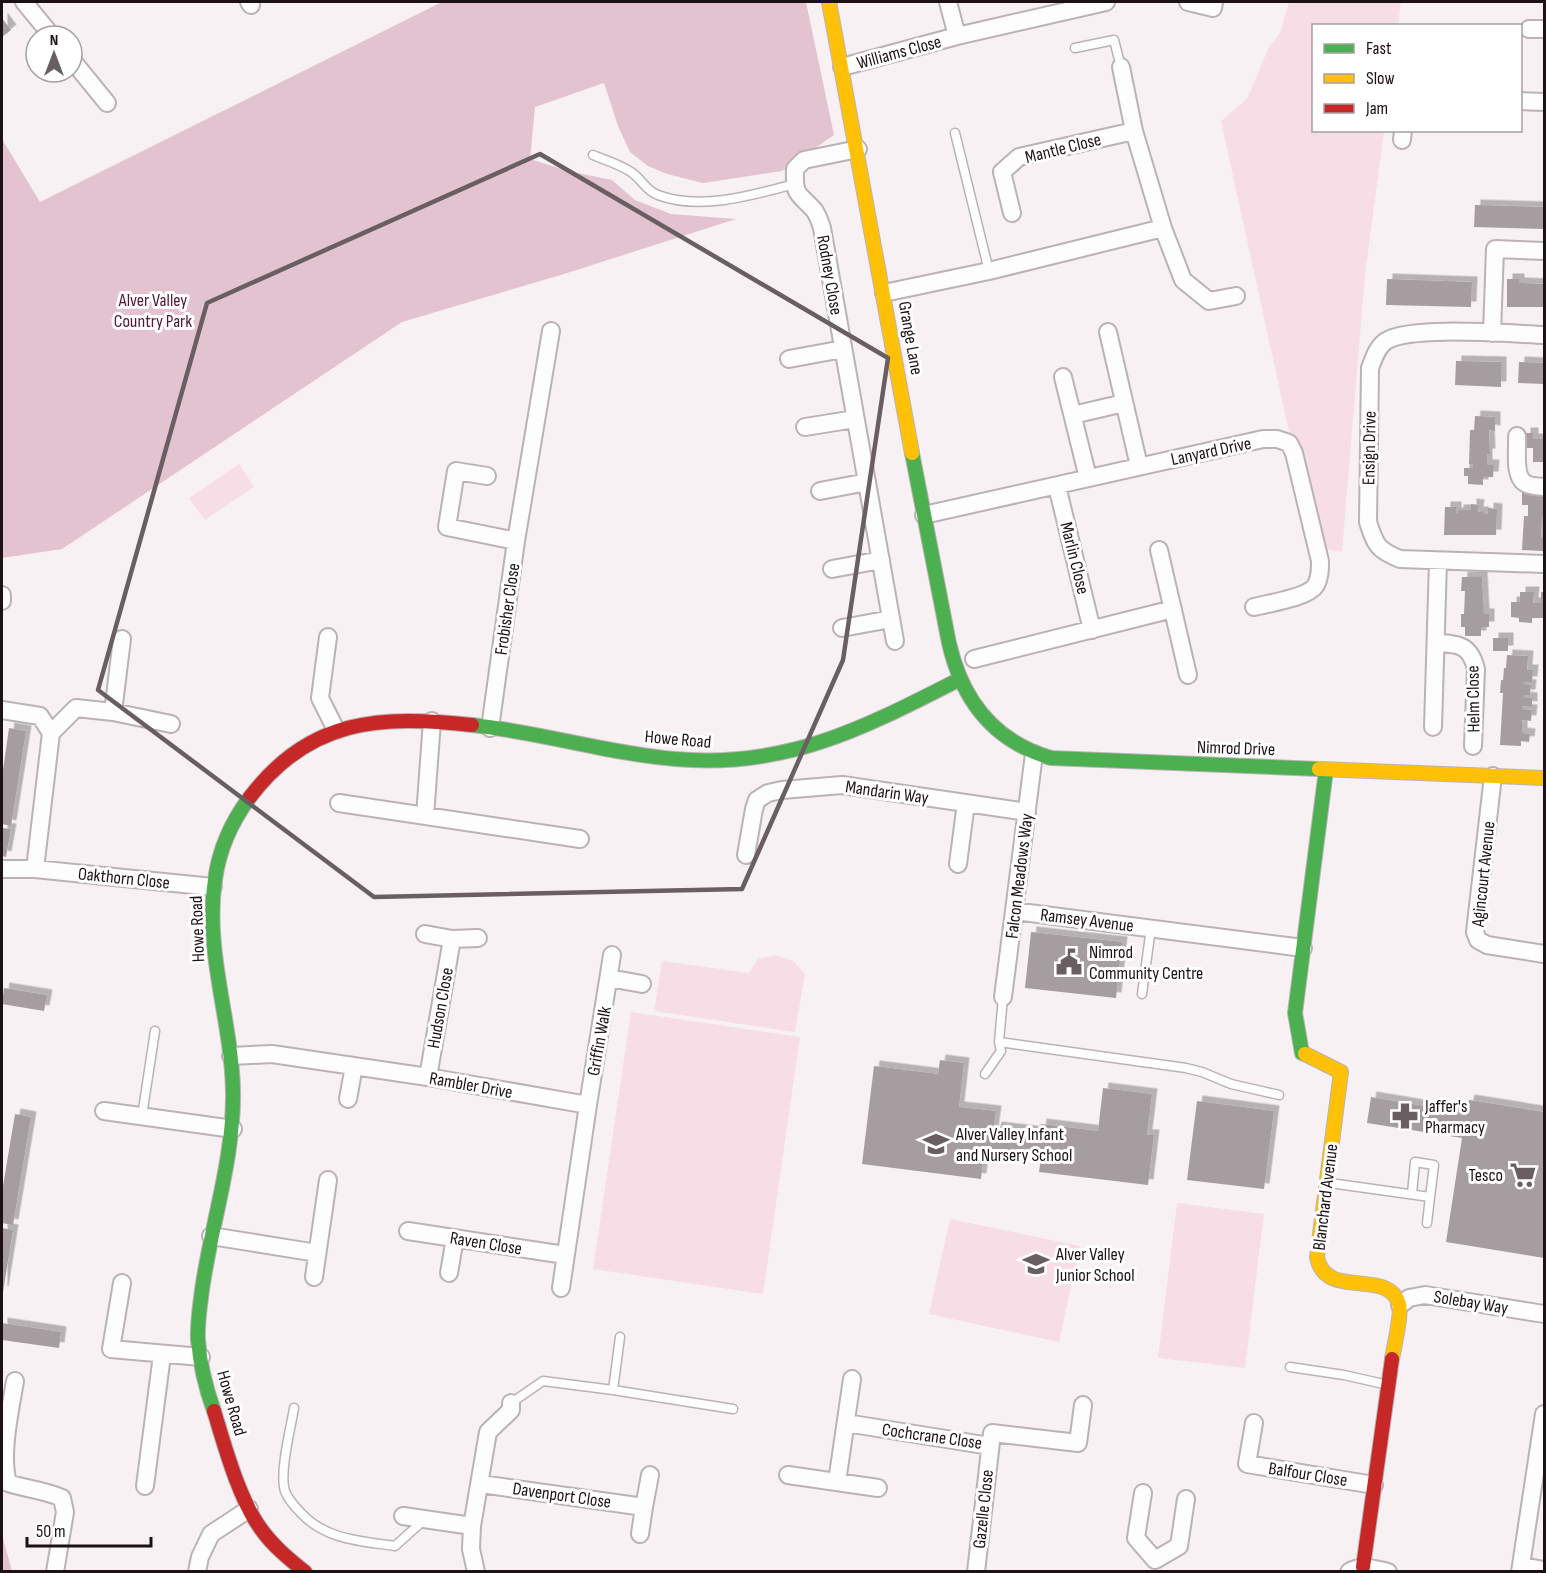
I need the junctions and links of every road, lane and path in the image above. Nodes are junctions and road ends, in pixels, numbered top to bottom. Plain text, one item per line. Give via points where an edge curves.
1 (24, 2) edge
2 (829, 2) edge
3 (948, 2) edge
4 (1106, 2) edge
5 (1188, 2) edge
6 (1214, 2) edge
7 (42, 24) edge
8 (957, 36) junction
9 (1075, 48) dead end
10 (842, 67) junction
11 (1121, 67) joint
12 (84, 75) edge
13 (1522, 101) edge
14 (1545, 102) edge
15 (107, 103) dead end
16 (1134, 131) junction
17 (955, 134) dead end
18 (858, 149) junction
19 (592, 155) dead end
20 (794, 184) junction
21 (1012, 213) dead end
22 (1163, 228) junction
23 (1545, 251) edge
24 (989, 271) junction
25 (884, 293) junction
26 (1236, 296) dead end
27 (551, 331) dead end
28 (1108, 332) dead end
29 (1492, 333) junction
30 (1545, 335) edge
31 (843, 349) junction
32 (789, 358) dead end
33 (1063, 377) dead end
34 (1124, 403) junction
35 (1072, 415) junction
36 (855, 419) junction
37 (805, 427) dead end
38 (1517, 436) dead end
39 (1140, 466) junction
40 (488, 476) dead end
41 (1088, 478) junction
42 (867, 482) junction
43 (1057, 486) junction
44 (1545, 487) edge
45 (820, 491) dead end
46 (924, 515) junction
47 (516, 541) junction
48 (1159, 550) dead end
49 (881, 560) junction
50 (1438, 561) junction
51 (1545, 564) edge
52 (832, 569) dead end
53 (2, 595) edge
54 (2, 601) edge
55 (1254, 607) dead end
56 (1173, 609) junction
57 (891, 619) junction
58 (842, 628) dead end
59 (1092, 630) junction
60 (328, 637) dead end
61 (122, 639) dead end
62 (895, 641) dead end
63 (1436, 643) junction
64 (974, 660) dead end
65 (1188, 675) dead end
66 (960, 679) junction
67 (2, 710) edge
68 (113, 712) junction
69 (432, 721) junction
70 (171, 724) dead end
71 (490, 728) junction
72 (1433, 728) dead end
73 (336, 730) junction
74 (51, 733) junction
75 (1473, 746) dead end
76 (1034, 754) junction
77 (1326, 770) junction
78 (1493, 776) junction
79 (1545, 778) edge
80 (339, 803) dead end
81 (966, 803) junction
82 (1027, 812) junction
83 (425, 816) junction
84 (580, 839) dead end
85 (747, 855) dead end
86 (958, 864) dead end
87 (2, 868) edge
88 (35, 869) junction
89 (213, 887) junction
90 (1014, 911) junction
91 (1151, 928) junction
92 (425, 934) dead end
93 (478, 938) dead end
94 (452, 939) junction
95 (1303, 948) junction
96 (1545, 954) edge
97 (612, 955) dead end
98 (609, 978) junction
99 (642, 984) dead end
100 (1142, 994) dead end
101 (1003, 998) joint
102 (155, 1031) dead end
103 (999, 1042) junction
104 (231, 1056) junction
105 (354, 1066) junction
106 (985, 1074) dead end
107 (428, 1077) junction
108 (1279, 1095) dead end
109 (348, 1099) dead end
110 (588, 1105) junction
111 (104, 1111) dead end
112 (142, 1116) junction
113 (233, 1130) junction
114 (328, 1180) dead end
115 (1326, 1182) junction
116 (1412, 1194) junction
117 (1430, 1197) junction
118 (1427, 1222) dead end
119 (408, 1231) dead end
120 (211, 1236) junction
121 (455, 1238) junction
122 (317, 1254) junction
123 (565, 1256) junction
124 (449, 1273) dead end
125 (314, 1277) dead end
126 (122, 1283) dead end
127 (561, 1288) dead end
128 (1400, 1305) junction
129 (1545, 1314) edge
130 (620, 1336) dead end
131 (162, 1355) junction
132 (201, 1357) junction
133 (1290, 1367) dead end
134 (852, 1379) dead end
135 (15, 1381) dead end
136 (1388, 1385) junction
137 (613, 1390) junction
138 (511, 1403) joint
139 (1083, 1405) dead end
140 (294, 1408) dead end
141 (733, 1409) dead end
142 (1545, 1414) edge
143 (846, 1424) junction
144 (1254, 1424) dead end
145 (990, 1446) junction
146 (650, 1475) dead end
147 (788, 1475) dead end
148 (837, 1482) junction
149 (481, 1484) junction
150 (1374, 1485) junction
151 (145, 1486) dead end
152 (878, 1488) dead end
153 (1143, 1493) dead end
154 (1186, 1499) dead end
155 (644, 1507) junction
156 (249, 1509) junction
157 (404, 1516) dead end
158 (424, 1520) junction
159 (472, 1526) junction
160 (640, 1534) dead end
161 (1154, 1566) edge
162 (1356, 1569) edge
163 (1521, 1569) edge
164 (1545, 1570) edge
165 (55, 1572) edge
166 (197, 1572) edge
167 (305, 1572) edge
168 (476, 1572) edge
169 (976, 1572) edge
170 (1388, 1572) edge

1 - 7 street
2 - 10 street, Grange Lane
3 - 8 street, Williams Close
4 - 8 street, Williams Close
5 - 6 street via 1213,8
8 - 10 street, Williams Close
9 - 11 lane via 1114,40
10 - 18 street, Grange Lane
11 - 16 street
12 - 15 street
13 - 14 street
16 - 21 street, Mantle Close via 1019,157 1002,172
16 - 22 street
17 - 24 lane
18 - 20 street via 804,160 795,169
18 - 25 street, Grange Lane
19 - 20 lane via 633,173 657,195 680,200 718,201
20 - 31 street, Rodney Close via 800,199 816,212 822,228
22 - 24 street
22 - 26 street via 1183,280 1209,301
23 - 29 street via 1495,249
24 - 25 street
25 - 46 street, Grange Lane
27 - 47 street
28 - 34 street
29 - 30 street, Ensign Drive
29 - 50 street, Ensign Drive via 1403,334 1387,340 1376,352 1370,368 1368,522 1374,542 1384,553 1400,559
31 - 32 street
31 - 36 street, Rodney Close
33 - 35 street
34 - 35 street
34 - 39 street
35 - 41 street
36 - 37 street
36 - 42 street, Rodney Close
38 - 44 street via 1521,479 1531,486
39 - 41 street, Lanyard Drive
39 - 55 street, Lanyard Drive via 1263,439 1289,443 1298,466 1320,575 1306,594
40 - 47 street, Frobisher Close via 456,471 447,527
41 - 43 street, Lanyard Drive
42 - 45 street
42 - 49 street, Rodney Close
43 - 46 street, Lanyard Drive
43 - 59 street, Marlin Close
46 - 66 street, Grange Lane
47 - 71 street, Frobisher Close
48 - 56 street
49 - 52 street
49 - 57 street, Rodney Close
50 - 51 street, Ensign Drive
50 - 63 street, Helm Close
53 - 54 street
56 - 59 street
56 - 65 street
57 - 58 street
57 - 62 street, Rodney Close
59 - 64 street
60 - 73 street via 320,698
61 - 68 street
63 - 72 street, Helm Close
63 - 75 street, Helm Close via 1460,646 1473,658
66 - 71 street, Howe Road via 848,735 757,759 678,760
66 - 76 street, Nimrod Drive via 986,721
67 - 74 street via 40,716
68 - 70 street
68 - 74 street via 76,708
69 - 71 street, Howe Road
69 - 73 street, Howe Road via 383,722
69 - 83 street
73 - 89 street, Howe Road via 277,765 252,792 222,848
74 - 88 street
76 - 77 street, Nimrod Drive via 1050,758
76 - 82 street, Falcon Meadows Way
77 - 78 street, Nimrod Drive
77 - 95 street, Blanchard Avenue
78 - 79 street, Nimrod Drive
78 - 96 street, Agincourt Avenue via 1475,932 1478,940 1487,945
80 - 83 street
81 - 82 street, Mandarin Way
81 - 85 street, Mandarin Way via 842,785 782,790 757,800
81 - 86 street
82 - 90 street, Falcon Meadows Way
83 - 84 street
87 - 88 street, Oakthorn Close
88 - 89 street, Oakthorn Close
89 - 104 street, Howe Road via 214,953
90 - 91 street, Ramsey Avenue
90 - 101 street, Falcon Meadows Way
91 - 95 street, Ramsey Avenue
91 - 100 lane
92 - 94 street
93 - 94 street
94 - 107 street, Hudson Close
95 - 115 street, Blanchard Avenue via 1295,1013 1302,1053 1341,1072
97 - 98 street, Griffin Walk
98 - 99 street
98 - 110 street, Griffin Walk
101 - 103 lane
102 - 112 lane
103 - 106 lane via 1001,1051
103 - 108 lane via 1186,1068
104 - 105 street, Rambler Drive via 272,1054
104 - 113 street, Howe Road
105 - 107 street, Rambler Drive
105 - 109 street
107 - 110 street, Rambler Drive
110 - 123 street
111 - 112 street
112 - 113 street
113 - 120 street, Howe Road
114 - 122 street
115 - 116 lane
115 - 128 street, Blanchard Avenue via 1317,1248 1319,1267 1336,1279 1384,1287
116 - 117 lane
116 - 117 lane via 1415,1162 1434,1165
117 - 118 lane
119 - 121 street, Raven Close
120 - 122 street
120 - 132 street, Howe Road via 198,1338
121 - 123 street, Raven Close
121 - 124 street
122 - 125 street
123 - 127 street
126 - 131 street via 111,1349
128 - 129 street, Solebay Way via 1409,1298 1425,1295
128 - 136 street
130 - 137 lane
131 - 132 street
131 - 151 street
132 - 156 street, Howe Road via 211,1408
133 - 136 lane
134 - 143 street
135 - 165 street via 4,1470 8,1483 62,1498 65,1512
136 - 150 street
137 - 138 lane via 543,1381
137 - 141 lane
138 - 149 street via 512,1410 488,1432
139 - 145 street, Cochcrane Close via 1078,1443 992,1433
140 - 158 lane via 285,1490 309,1521 343,1539 396,1546
142 - 163 street
143 - 145 street, Cochcrane Close
143 - 148 street
144 - 150 street, Balfour Close via 1247,1464
145 - 169 street, Gazelle Close
146 - 155 street
147 - 148 street
148 - 152 street
149 - 155 street, Davenport Close
149 - 159 street
150 - 162 street
153 - 161 street via 1136,1538
154 - 161 street via 1179,1546
155 - 160 street
156 - 166 street via 211,1534
156 - 167 street, Howe Road via 285,1557
157 - 158 street
158 - 159 street
159 - 168 street
162 - 170 street
163 - 164 street

